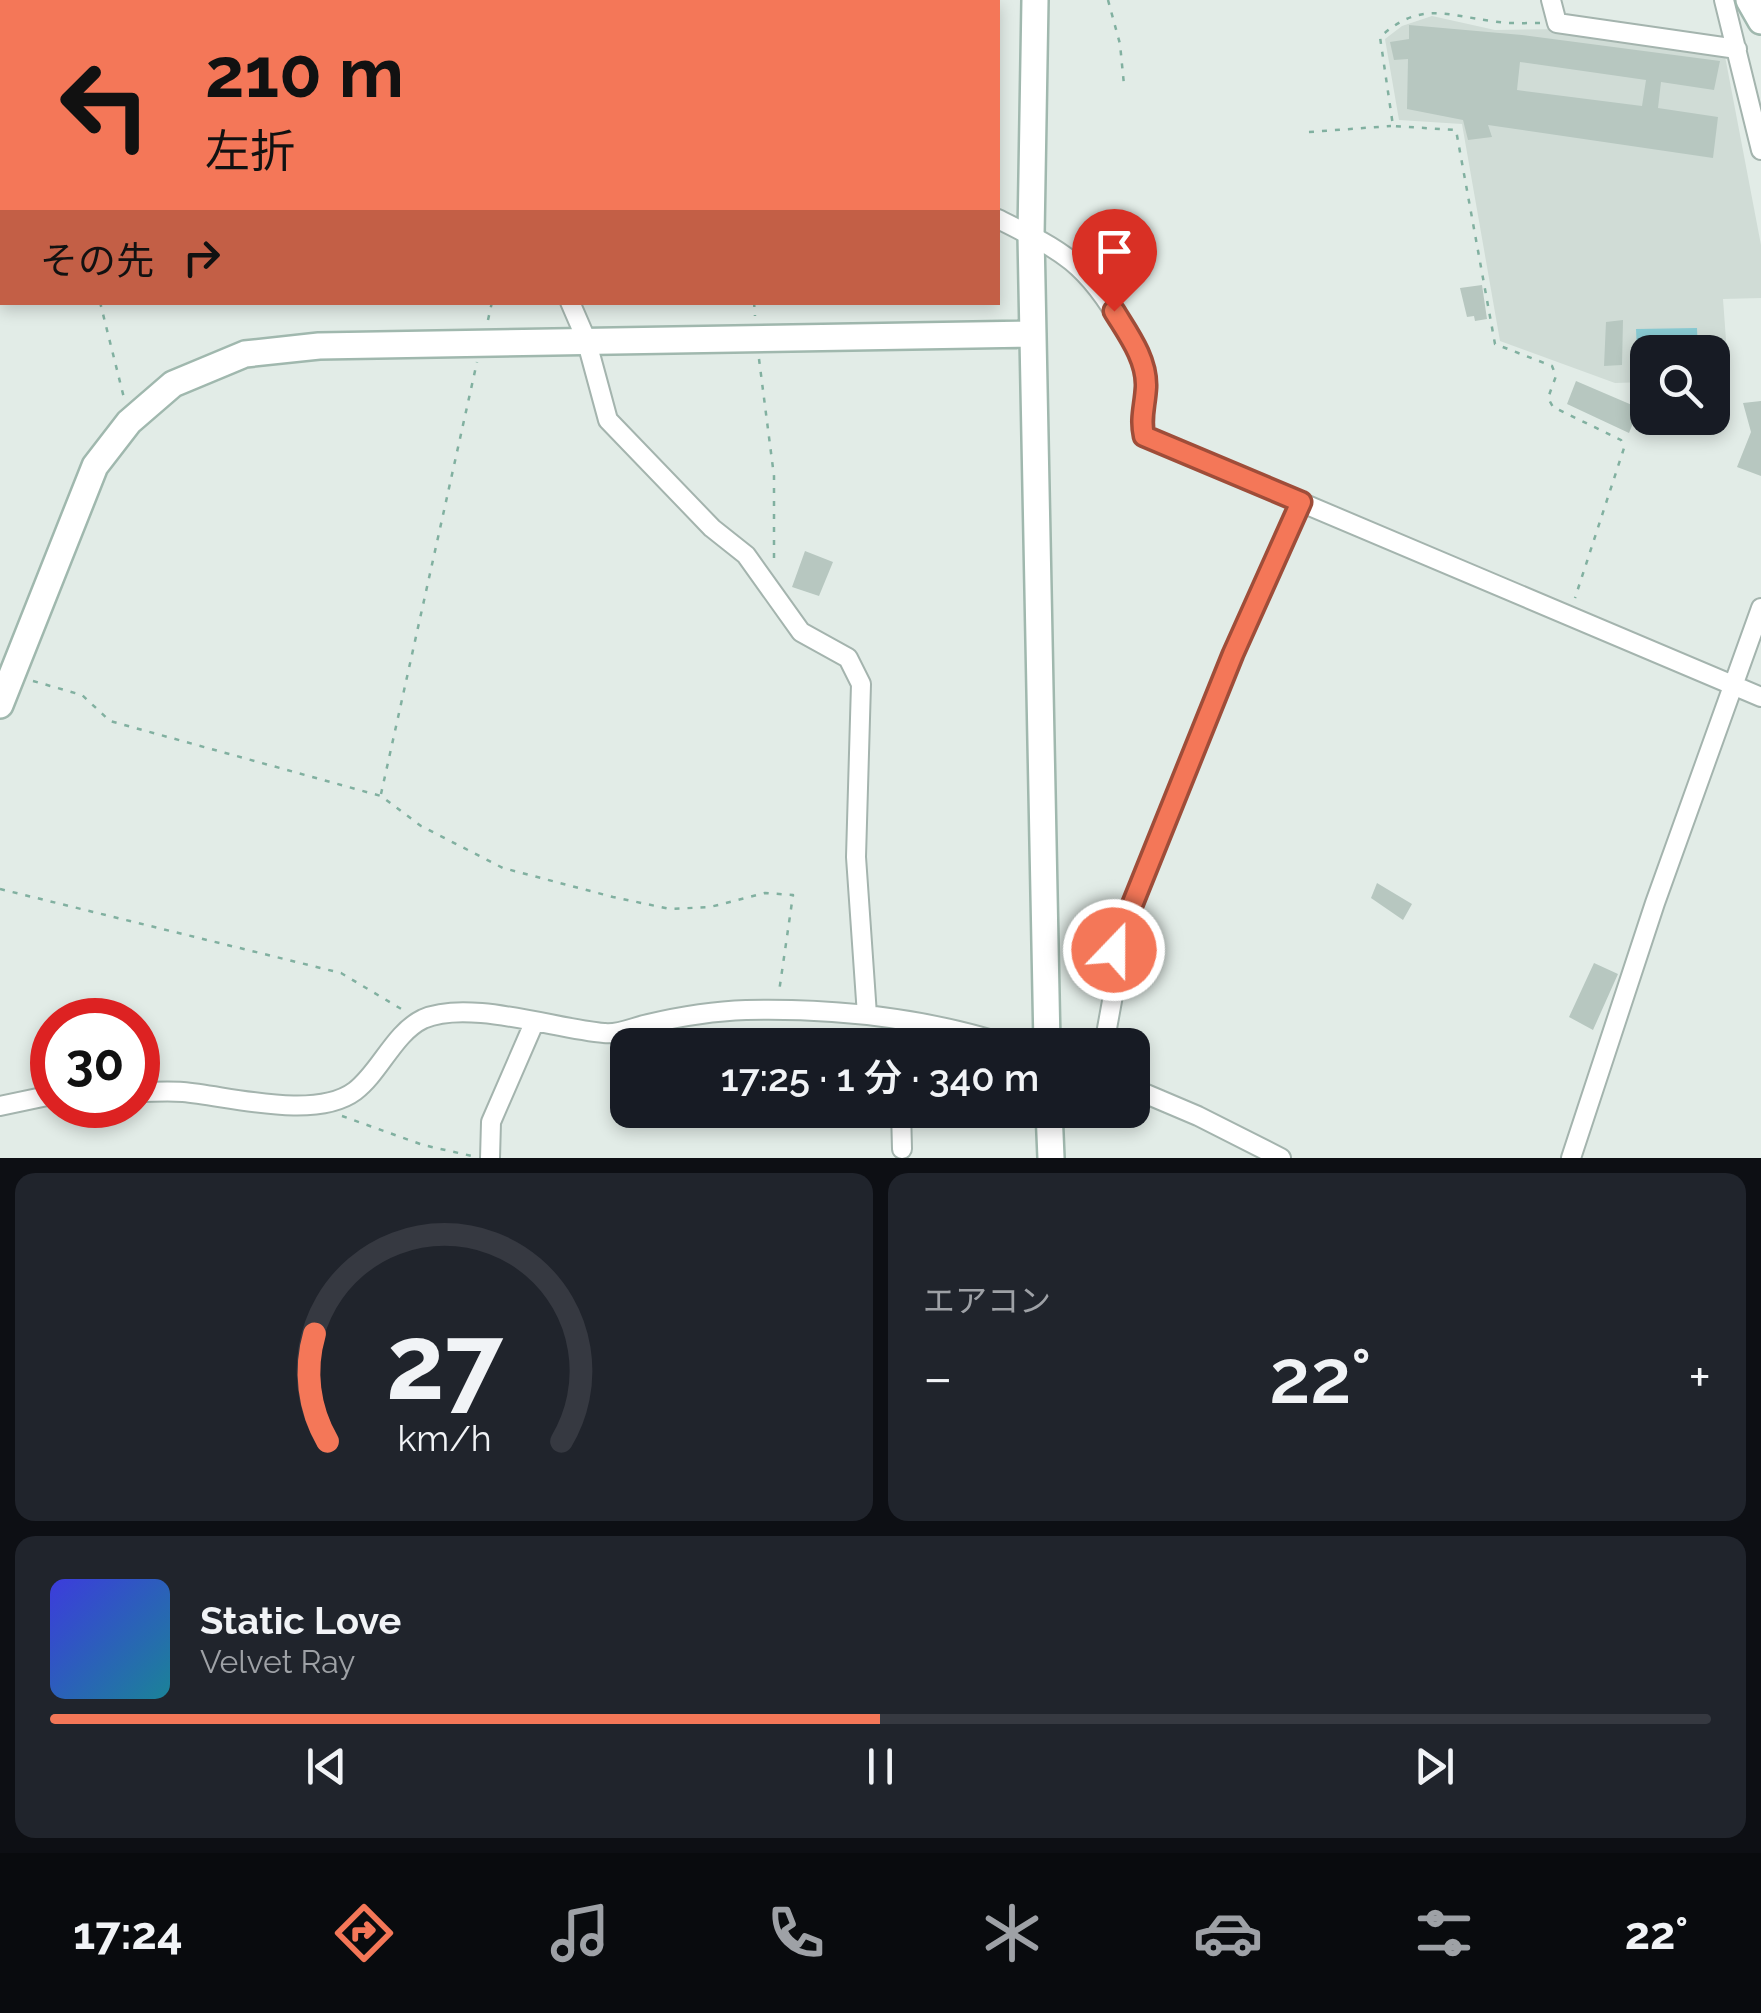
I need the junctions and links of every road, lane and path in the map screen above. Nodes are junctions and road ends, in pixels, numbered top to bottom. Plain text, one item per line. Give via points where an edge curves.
1 (1036, 0) edge
2 (1108, 0) edge
3 (1551, 0) edge
4 (1724, 0) edge
5 (1749, 0) edge
6 (1761, 22) edge
7 (1557, 23) junction
8 (1736, 49) junction
9 (1124, 86) dead end
10 (1393, 126) junction
11 (1309, 132) dead end
12 (1761, 150) edge
13 (1000, 219) edge
14 (1031, 235) junction
15 (101, 305) edge
16 (571, 305) edge
17 (754, 305) edge
18 (1033, 334) junction
19 (756, 337) junction
20 (586, 339) junction
21 (482, 343) junction
22 (128, 422) junction
23 (1301, 502) junction
24 (774, 593) junction
25 (1761, 608) edge
26 (1568, 618) junction
27 (12, 675) junction
28 (1731, 685) junction
29 (1761, 698) edge
30 (0, 705) edge
31 (381, 796) junction
32 (0, 889) edge
33 (776, 1011) junction
34 (867, 1015) junction
35 (423, 1020) junction
36 (900, 1021) junction
37 (534, 1023) junction
38 (900, 1028) edge
39 (937, 1028) edge
40 (1046, 1028) edge
41 (1107, 1028) edge
42 (160, 1092) edge
43 (1150, 1096) edge
44 (30, 1100) edge
45 (318, 1104) junction
46 (0, 1106) edge
47 (901, 1128) edge
48 (1050, 1128) edge
49 (902, 1149) dead end
50 (482, 1158) edge
51 (490, 1158) edge
52 (1051, 1158) edge
53 (1281, 1158) edge
54 (1571, 1158) edge

1 - 14 street
2 - 9 path
3 - 7 street
4 - 8 street
5 - 6 street
7 - 8 street
7 - 10 path via 1433,11 1394,24 1380,37
8 - 12 street
10 - 11 path
10 - 26 path via 1456,130 1495,344 1552,366 1556,376 1548,398 1554,406 1622,440
13 - 14 street
14 - 18 street
14 - 23 street via 1066,254 1101,288 1141,358 1144,436
15 - 22 path
16 - 20 street
17 - 19 path
18 - 19 street
18 - 40 street
19 - 20 street
19 - 24 path via 774,476
20 - 21 street
20 - 24 street via 608,420 746,555
21 - 22 street via 245,354 174,384
21 - 31 path
22 - 27 street via 95,466
23 - 26 street
23 - 41 street via 1114,950
24 - 34 street via 801,632 848,658 861,684 856,857
25 - 28 street
26 - 28 street
27 - 30 street
27 - 31 path via 82,696 110,722
28 - 29 street
28 - 54 street
31 - 33 path via 420,826 503,868 613,897 670,909 710,908 765,893 793,895
32 - 35 path via 341,972
33 - 34 street
33 - 37 street via 746,1010 608,1034
34 - 36 street
35 - 37 street via 486,1014
35 - 45 street via 354,1093
36 - 38 street
36 - 39 street
37 - 51 street via 491,1122
42 - 45 street
43 - 53 street
44 - 46 street
45 - 50 path via 355,1124
47 - 49 street
48 - 52 street

